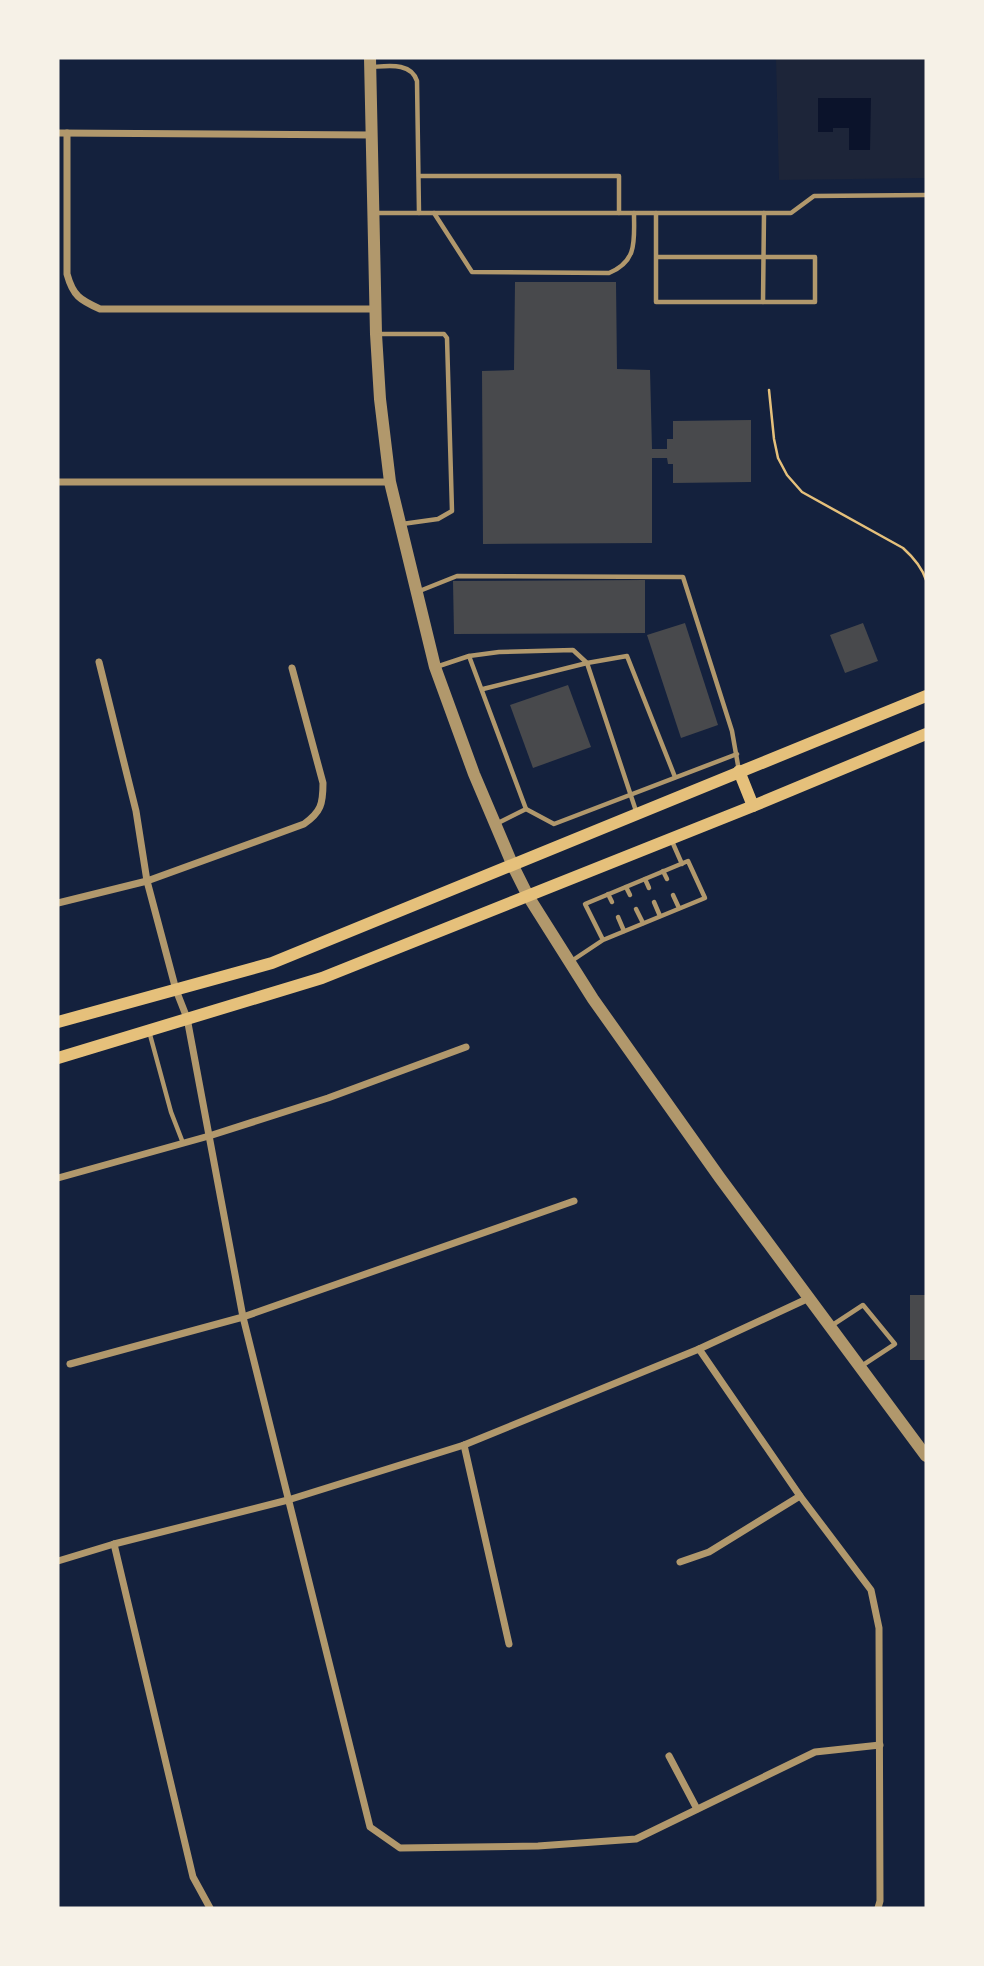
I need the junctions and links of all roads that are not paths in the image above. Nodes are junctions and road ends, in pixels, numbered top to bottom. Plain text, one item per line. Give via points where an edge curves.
1 (370, 62) edge
2 (67, 132) junction
3 (58, 133) edge
4 (372, 135) junction
5 (419, 176) junction
6 (926, 195) edge
7 (372, 213) junction
8 (419, 213) junction
9 (434, 213) junction
10 (619, 213) junction
11 (634, 213) junction
12 (656, 213) junction
13 (764, 213) junction
14 (657, 257) junction
15 (764, 257) junction
16 (763, 302) junction
17 (375, 309) junction
18 (376, 334) junction
19 (58, 481) edge
20 (390, 482) junction
21 (401, 524) junction
22 (416, 592) junction
23 (469, 656) junction
24 (99, 662) dead end
25 (587, 663) junction
26 (435, 667) junction
27 (292, 668) dead end
28 (483, 689) junction
29 (926, 696) edge
30 (926, 734) edge
31 (737, 754) junction
32 (739, 771) junction
33 (675, 777) junction
34 (630, 795) junction
35 (753, 806) junction
36 (526, 810) junction
37 (637, 814) junction
38 (496, 825) junction
39 (670, 839) junction
40 (682, 864) junction
41 (513, 866) junction
42 (663, 872) junction
43 (645, 879) junction
44 (667, 879) dead end
45 (147, 881) junction
46 (626, 887) junction
47 (649, 888) dead end
48 (608, 894) junction
49 (630, 895) dead end
50 (673, 895) dead end
51 (528, 896) junction
52 (612, 902) dead end
53 (654, 902) dead end
54 (58, 903) edge
55 (679, 908) junction
56 (636, 909) dead end
57 (660, 916) junction
58 (618, 917) dead end
59 (643, 923) junction
60 (624, 931) junction
61 (603, 940) junction
62 (569, 962) junction
63 (176, 990) junction
64 (187, 1018) junction
65 (58, 1022) edge
66 (149, 1030) junction
67 (466, 1047) dead end
68 (58, 1058) edge
69 (209, 1136) junction
70 (183, 1143) junction
71 (58, 1178) edge
72 (574, 1201) dead end
73 (809, 1298) junction
74 (243, 1317) junction
75 (831, 1326) junction
76 (699, 1349) junction
77 (70, 1364) dead end
78 (860, 1367) junction
79 (464, 1445) junction
80 (926, 1456) edge
81 (800, 1496) junction
82 (288, 1500) junction
83 (114, 1544) junction
84 (58, 1561) edge
85 (680, 1562) dead end
86 (509, 1644) dead end
87 (880, 1745) junction
88 (669, 1756) dead end
89 (697, 1809) junction
90 (209, 1907) edge
91 (878, 1908) edge

1 - 4 street
1 - 5 lane via 415,74
2 - 3 street
2 - 4 street
2 - 17 street via 67,274 81,301 100,309
4 - 7 street
5 - 8 lane
5 - 10 lane via 619,176
6 - 13 lane via 814,196 791,213
7 - 8 lane
7 - 17 street
8 - 9 lane
9 - 10 lane
9 - 11 lane via 472,272 609,273 629,259
10 - 11 lane
11 - 12 lane
12 - 13 lane
12 - 14 lane
13 - 15 lane
14 - 15 lane
14 - 16 lane via 656,302
15 - 16 lane
15 - 16 lane via 815,257 815,302
17 - 18 street
18 - 20 street
18 - 21 lane via 443,334 447,338 452,511 438,519
19 - 20 street
20 - 21 street
21 - 22 street
22 - 26 street
22 - 31 lane via 457,576 683,577
23 - 25 lane via 573,650
23 - 26 lane
23 - 28 lane
24 - 45 street via 136,811
25 - 28 lane
25 - 33 lane via 627,656
25 - 34 lane
26 - 38 street
27 - 45 street via 323,783 317,815 304,824
28 - 36 lane
29 - 32 main road
30 - 35 main road
31 - 32 lane
31 - 33 lane
32 - 35 main road
32 - 37 main road
33 - 34 lane
34 - 36 lane via 554,824
34 - 37 lane
35 - 39 main road
36 - 38 lane
37 - 41 main road
38 - 41 street
39 - 40 lane
39 - 51 main road
40 - 42 lane
40 - 55 lane via 688,861 705,898
41 - 51 street
41 - 63 main road via 272,963
42 - 43 lane
42 - 44 lane
43 - 46 lane
43 - 47 lane
45 - 54 street
45 - 63 street
46 - 48 lane
46 - 49 lane
48 - 52 lane
48 - 61 lane via 585,904
50 - 55 lane
51 - 62 street
51 - 64 main road via 322,978
53 - 57 lane
55 - 57 lane
56 - 59 lane
57 - 59 lane
58 - 60 lane
59 - 60 lane
60 - 61 lane
61 - 62 lane
62 - 73 street
63 - 64 street
63 - 65 main road
64 - 66 main road
64 - 69 street
66 - 68 main road
66 - 70 lane
67 - 69 street
69 - 70 street
69 - 74 street
70 - 71 street
72 - 74 street
73 - 75 street
73 - 76 street
74 - 77 street
74 - 82 street
75 - 78 street
75 - 78 lane via 863,1305 895,1344
76 - 79 street
76 - 81 street
78 - 80 street
79 - 82 street
79 - 86 street
81 - 85 street via 709,1552
81 - 87 street via 871,1590 879,1628
82 - 83 street
82 - 89 street via 370,1827 400,1848 538,1846 636,1839
83 - 84 street
83 - 90 street via 193,1877
87 - 89 street via 815,1752
87 - 91 street
88 - 89 street

